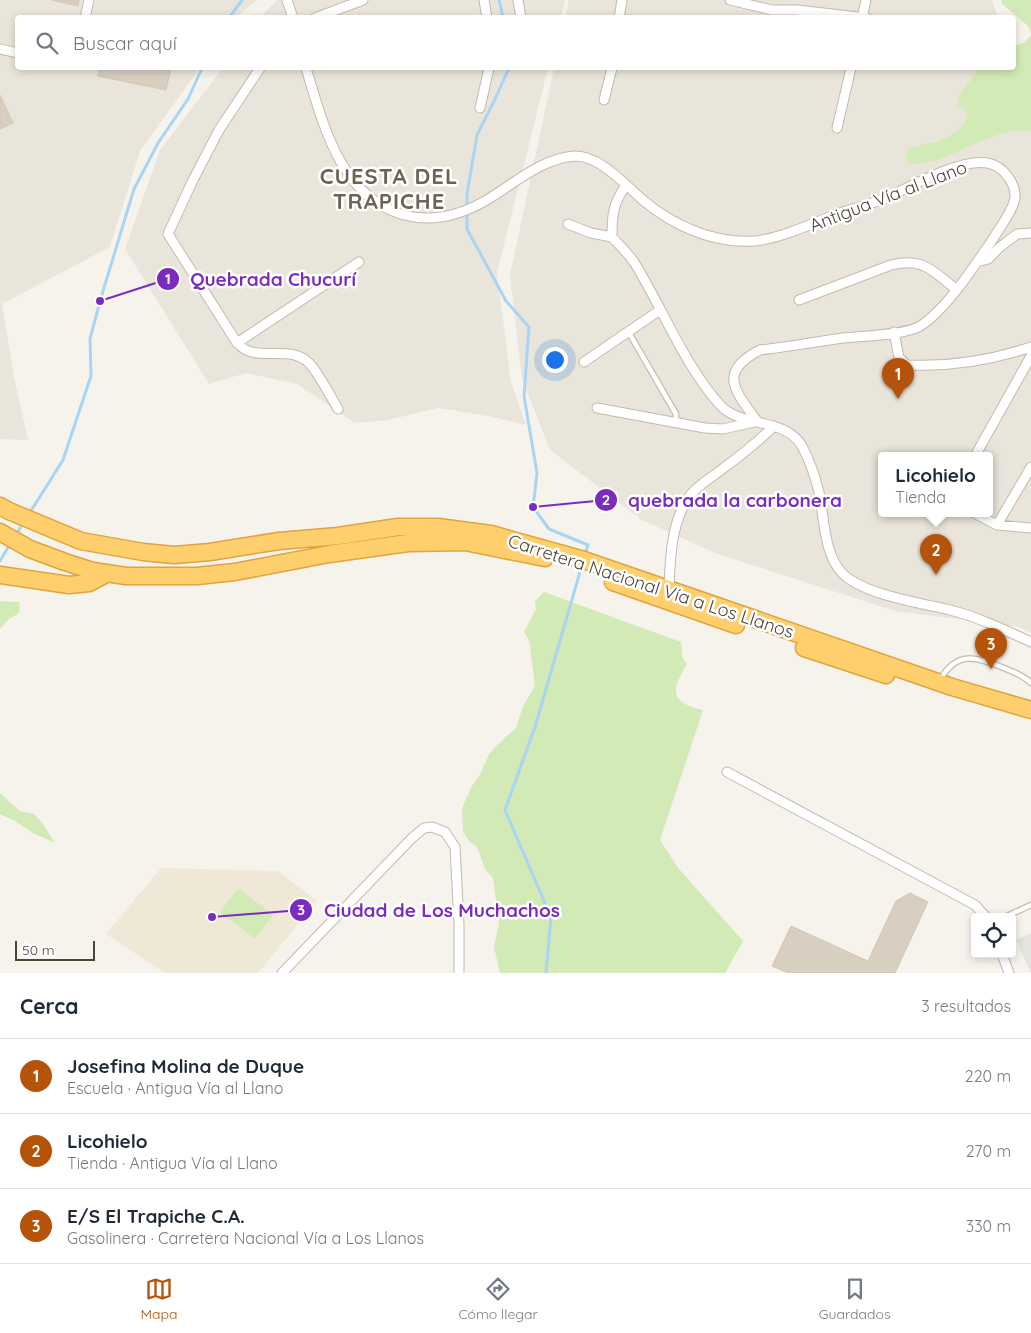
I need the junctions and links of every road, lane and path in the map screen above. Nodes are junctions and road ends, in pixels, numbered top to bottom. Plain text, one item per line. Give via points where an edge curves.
1 (89, 0) edge
2 (287, 0) edge
3 (363, 0) edge
4 (484, 0) edge
5 (518, 0) edge
6 (622, 0) edge
7 (730, 0) edge
8 (866, 0) edge
9 (85, 15) edge
10 (292, 15) edge
11 (323, 15) edge
12 (486, 15) edge
13 (520, 15) edge
14 (620, 15) edge
15 (845, 15) edge
16 (864, 15) edge
17 (0, 49) edge
18 (15, 52) edge
19 (259, 70) edge
20 (307, 70) edge
21 (489, 70) edge
22 (612, 70) edge
23 (851, 70) edge
24 (604, 100) dead end
25 (480, 108) dead end
26 (837, 128) dead end
27 (626, 185) junction
28 (568, 224) dead end
29 (1031, 233) edge
30 (612, 237) junction
31 (359, 262) dead end
32 (977, 262) junction
33 (956, 289) junction
34 (799, 300) dead end
35 (660, 310) junction
36 (628, 331) junction
37 (894, 332) junction
38 (237, 343) junction
39 (1031, 346) edge
40 (1031, 356) edge
41 (584, 362) dead end
42 (596, 408) dead end
43 (338, 409) dead end
44 (757, 421) junction
45 (676, 422) junction
46 (774, 426) junction
47 (977, 452) edge
48 (1031, 467) edge
49 (0, 506) edge
50 (981, 517) edge
51 (996, 525) junction
52 (1031, 528) edge
53 (0, 532) edge
54 (106, 574) junction
55 (0, 575) edge
56 (669, 589) junction
57 (1031, 642) edge
58 (939, 682) junction
59 (1031, 683) edge
60 (1031, 710) edge
61 (1031, 720) edge
62 (727, 772) dead end
63 (1031, 906) edge
64 (982, 913) edge
65 (1014, 913) edge
66 (1003, 958) edge
67 (282, 973) edge
68 (459, 973) edge
69 (1009, 973) edge

1 - 9 street
2 - 10 street
3 - 11 street
4 - 12 street
5 - 13 street
6 - 14 street
7 - 15 street via 772,10
8 - 16 street
17 - 18 street
19 - 38 street via 219,130 168,234
20 - 27 street, Antigua Vía al Llano via 332,145 349,176 359,189 391,211 431,219 460,212 488,200 535,169 562,157 587,157
21 - 25 street
22 - 24 street
23 - 26 street
27 - 30 street via 616,200
27 - 32 street, Antigua Vía al Llano via 646,203 688,229 715,238 756,241 882,200 950,169 984,162 995,165 1012,181 1015,200
28 - 30 street
29 - 32 street via 1016,234 988,259
30 - 35 street via 633,261
31 - 38 street
32 - 33 street, Antigua Vía al Llano
33 - 34 street via 924,265 907,263 891,265
33 - 37 street, Antigua Vía al Llano via 940,310 918,327
35 - 36 street
35 - 44 street via 698,377 721,406 736,417
36 - 41 street
36 - 45 lane via 676,414
37 - 39 street via 899,358 908,365 951,364 1008,354
37 - 44 street, Antigua Vía al Llano via 760,350 744,358 735,373 734,388
38 - 43 street via 245,350 295,356 308,363
40 - 47 street
42 - 45 street
44 - 45 street via 723,429
44 - 46 street
46 - 56 street via 690,495 682,508 676,530
46 - 57 street via 799,442 810,460 829,548 837,567 849,579 902,600 952,611 999,627
48 - 51 street
49 - 56 highway, Carretera Nacional Vía a Los Llanos via 81,541 174,555 398,527 438,527 491,534 584,560
50 - 51 street
51 - 52 street
53 - 54 highway, Carretera Nacional Vía a Los Llanos via 30,549
54 - 55 highway via 89,583 69,584
54 - 61 highway, Carretera Nacional Vía a Los Llanos via 162,576 235,572 389,545 465,542 546,558 849,663
56 - 58 highway, Carretera Nacional Vía a Los Llanos
58 - 59 lane via 950,667 968,657 1020,675
58 - 60 highway, Carretera Nacional Vía a Los Llanos
62 - 64 street via 975,905
63 - 65 lane
66 - 69 street
67 - 68 street via 412,838 424,828 432,827 445,832 455,847

